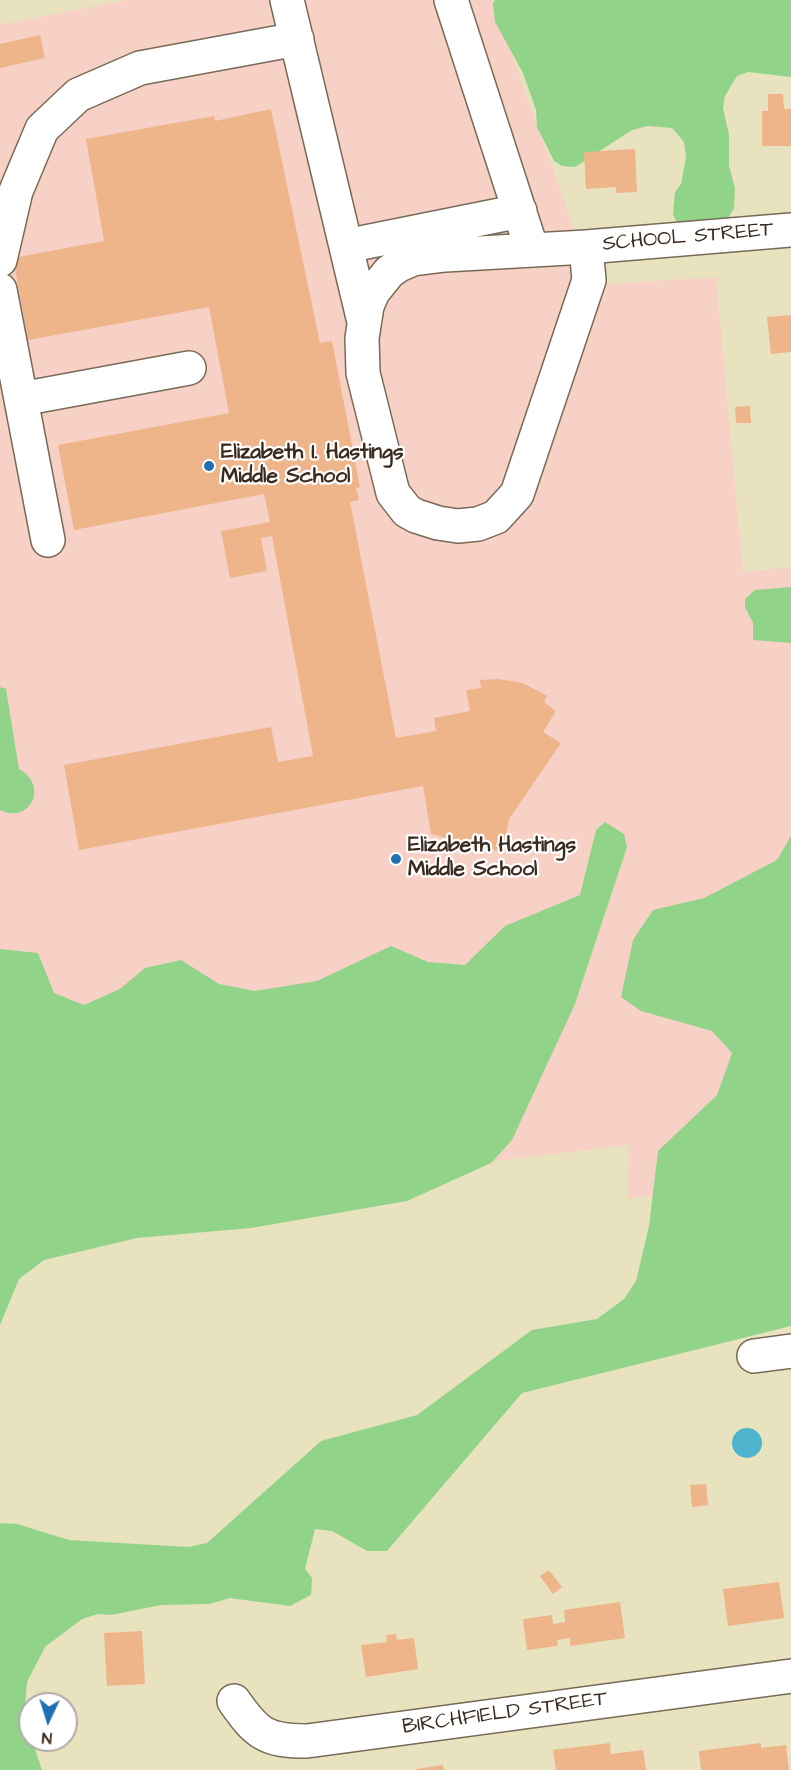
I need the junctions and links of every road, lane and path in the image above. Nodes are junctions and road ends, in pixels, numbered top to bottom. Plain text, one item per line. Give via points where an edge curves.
1 (287, 0) edge
2 (451, 0) edge
3 (297, 39) junction
4 (520, 212) junction
5 (791, 230) edge
6 (346, 246) junction
7 (586, 247) junction
8 (532, 250) junction
9 (0, 260) edge
10 (0, 290) edge
11 (364, 322) junction
12 (189, 369) dead end
13 (21, 399) junction
14 (48, 540) dead end
15 (791, 1351) edge
16 (754, 1356) dead end
17 (791, 1676) edge
18 (234, 1701) dead end

1 - 3 street
2 - 4 street
3 - 6 street
3 - 9 street via 140,68 78,95 42,129 16,191
4 - 6 street
4 - 8 street
5 - 7 street, SCHOOL STREET
6 - 11 street
7 - 8 street, SCHOOL STREET
7 - 11 street via 589,280 517,494 488,521 458,526 427,520 407,511 393,493 363,373
8 - 11 street, SCHOOL STREET via 445,255 399,265 373,292
10 - 13 street
12 - 13 street
13 - 14 street
15 - 16 street
17 - 18 street, BIRCHFIELD STREET via 306,1741 283,1741 262,1734

